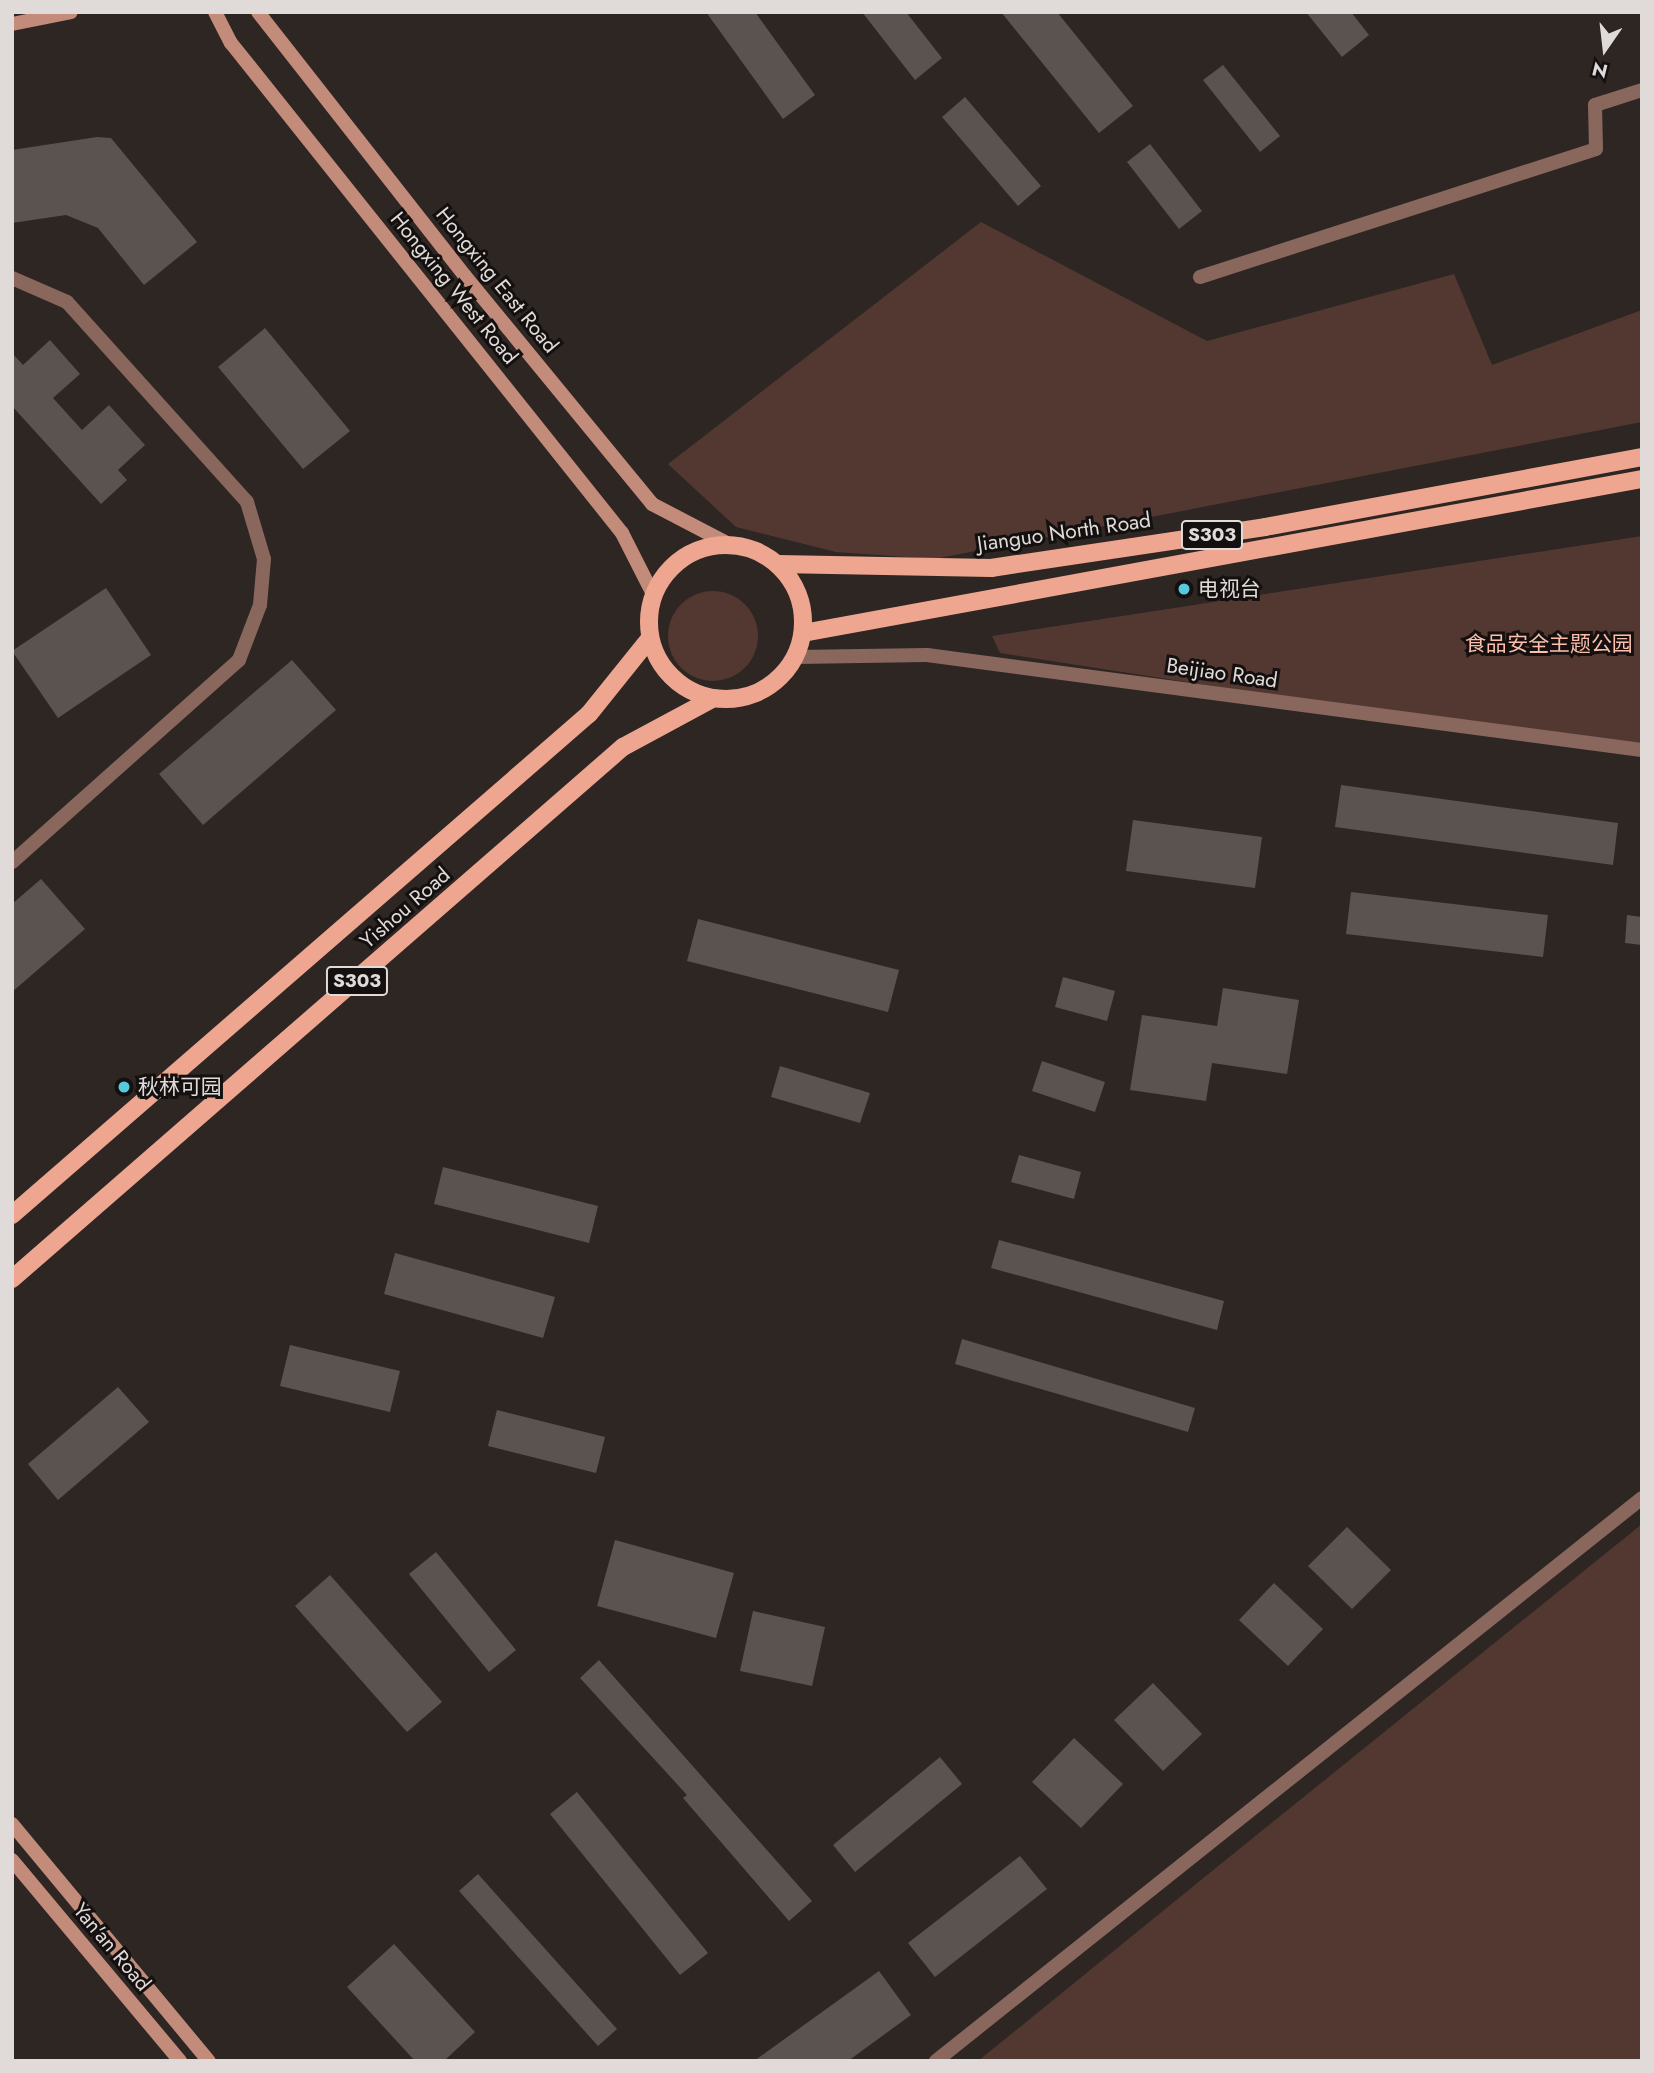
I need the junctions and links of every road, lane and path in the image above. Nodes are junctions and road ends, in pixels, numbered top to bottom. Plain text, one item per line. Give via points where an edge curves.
1 (71, 12) edge
2 (215, 12) edge
3 (258, 12) edge
4 (12, 24) edge
5 (1642, 90) edge
6 (1200, 277) dead end
7 (12, 278) edge
8 (1642, 457) edge
9 (1642, 479) edge
10 (729, 544) junction
11 (778, 564) junction
12 (653, 594) junction
13 (803, 633) junction
14 (650, 638) junction
15 (796, 657) junction
16 (712, 699) junction
17 (1642, 750) edge
18 (12, 862) edge
19 (12, 1216) edge
20 (12, 1279) edge
21 (1642, 1498) edge
22 (12, 1824) edge
23 (12, 1860) edge
24 (180, 2061) edge
25 (209, 2061) edge
26 (936, 2061) edge

1 - 4 main road
2 - 12 main road, Hongxing West Road via 231,43 622,533
3 - 10 main road, Hongxing East Road via 652,504
5 - 6 street via 1595,105 1596,149
7 - 18 street via 67,302 247,502 264,559 260,605 239,660
8 - 11 main road, Jianguo North Road / S303 via 1265,527 991,568
9 - 13 main road
10 - 11 main road via 755,550
10 - 12 main road via 703,548 680,559
11 - 13 main road via 794,584 803,607
12 - 14 main road
13 - 15 main road
14 - 16 main road via 672,678
14 - 19 main road, Yishou Road / S303 via 589,714
15 - 16 main road via 781,677 761,692 737,699
15 - 17 street, Beijiao Road via 928,654
16 - 20 main road, Yishou Road / S303 via 623,747
21 - 26 street
22 - 25 main road
23 - 24 main road, Yan'an Road

